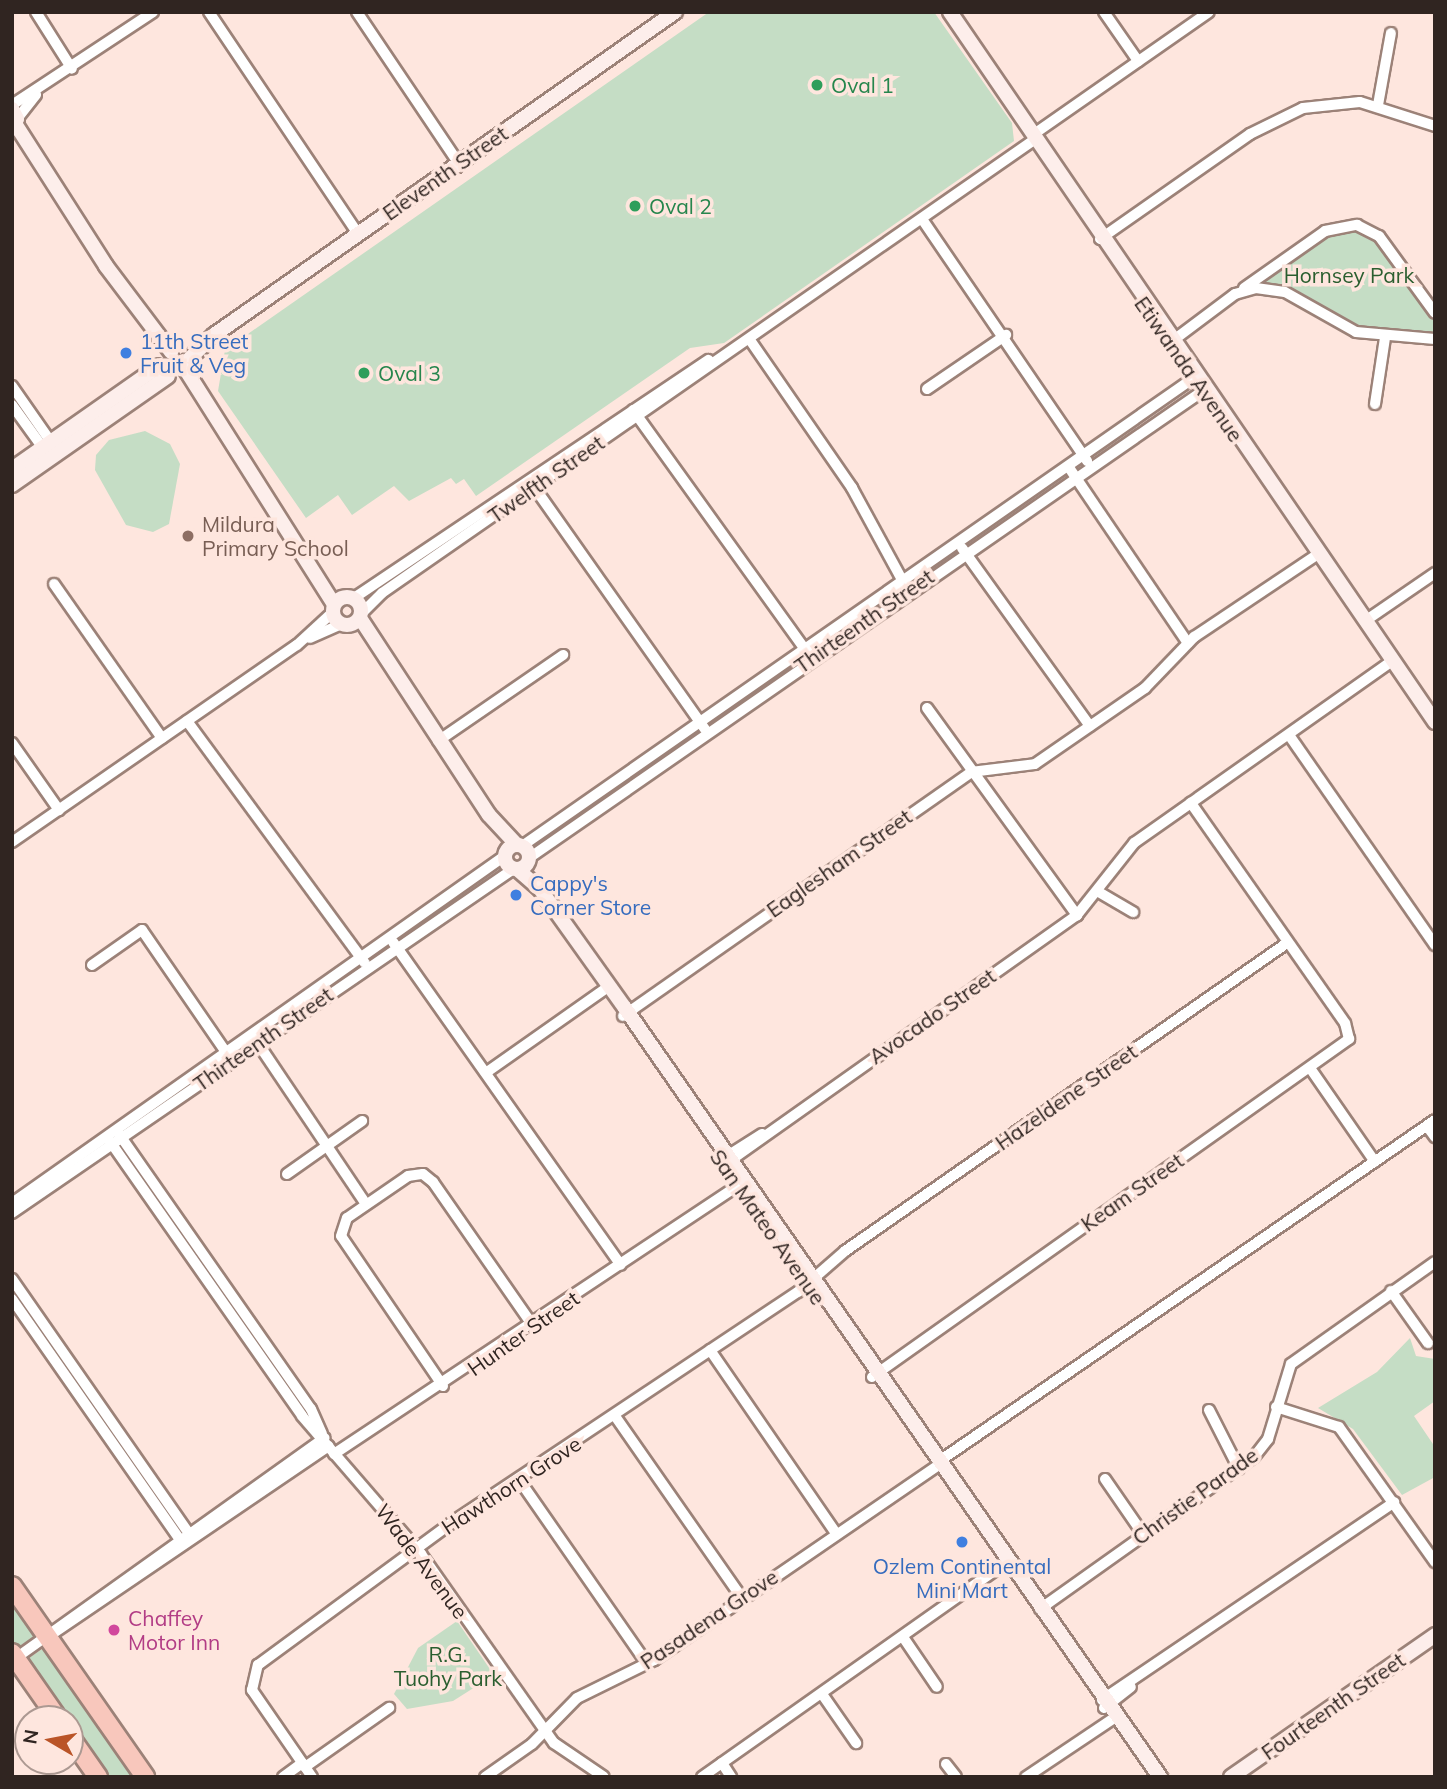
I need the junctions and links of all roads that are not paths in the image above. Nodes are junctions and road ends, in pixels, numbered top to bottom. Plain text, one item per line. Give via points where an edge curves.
1 (36, 12) edge
2 (153, 12) edge
3 (207, 12) edge
4 (357, 12) edge
5 (676, 12) edge
6 (950, 12) edge
7 (1104, 12) edge
8 (1209, 12) edge
9 (1391, 33) dead end
10 (1138, 61) junction
11 (74, 67) junction
12 (1378, 105) junction
13 (14, 121) edge
14 (1435, 126) edge
15 (1035, 136) junction
16 (461, 162) junction
17 (924, 217) junction
18 (361, 232) junction
19 (1100, 240) junction
20 (1235, 294) junction
21 (1435, 313) edge
22 (1006, 335) junction
23 (1385, 338) junction
24 (1435, 339) edge
25 (750, 340) junction
26 (1169, 340) junction
27 (172, 364) junction
28 (1195, 377) junction
29 (12, 386) edge
30 (927, 389) dead end
31 (1204, 390) junction
32 (15, 402) edge
33 (1375, 404) dead end
34 (635, 413) junction
35 (49, 448) junction
36 (1091, 458) junction
37 (12, 469) edge
38 (1069, 473) junction
39 (532, 484) junction
40 (12, 485) edge
41 (965, 546) junction
42 (1317, 552) junction
43 (313, 563) junction
44 (1435, 573) edge
45 (54, 584) dead end
46 (910, 584) junction
47 (351, 597) junction
48 (346, 616) junction
49 (1365, 621) junction
50 (1188, 643) junction
51 (563, 655) dead end
52 (805, 657) junction
53 (1394, 663) junction
54 (926, 708) dead end
55 (190, 719) junction
56 (1435, 722) edge
57 (1090, 726) junction
58 (701, 729) junction
59 (1289, 735) junction
60 (162, 738) junction
61 (438, 741) junction
62 (12, 743) edge
63 (971, 772) junction
64 (1191, 803) junction
65 (59, 810) junction
66 (12, 842) edge
67 (518, 857) junction
68 (1097, 891) junction
69 (1133, 912) dead end
70 (1077, 915) junction
71 (396, 941) junction
72 (1287, 943) junction
73 (1435, 945) edge
74 (92, 965) dead end
75 (362, 965) junction
76 (608, 987) junction
77 (624, 1012) junction
78 (253, 1041) junction
79 (230, 1057) junction
80 (1310, 1068) junction
81 (486, 1072) junction
82 (362, 1121) dead end
83 (1431, 1123) edge
84 (1435, 1137) edge
85 (114, 1138) junction
86 (327, 1146) junction
87 (726, 1160) junction
88 (1375, 1162) junction
89 (287, 1174) dead end
90 (741, 1181) junction
91 (12, 1203) edge
92 (366, 1204) junction
93 (12, 1213) edge
94 (1435, 1262) edge
95 (621, 1265) junction
96 (12, 1279) edge
97 (809, 1279) junction
98 (1391, 1292) junction
99 (12, 1299) edge
100 (533, 1326) junction
101 (1428, 1343) dead end
102 (709, 1350) junction
103 (873, 1372) junction
104 (443, 1386) junction
105 (1276, 1407) junction
106 (1209, 1410) dead end
107 (615, 1416) junction
108 (329, 1446) junction
109 (939, 1464) junction
110 (1239, 1469) junction
111 (1105, 1479) dead end
112 (520, 1481) junction
113 (1394, 1502) junction
114 (836, 1533) junction
115 (1143, 1534) junction
116 (186, 1540) junction
117 (416, 1550) junction
118 (1435, 1562) edge
119 (1009, 1564) junction
120 (12, 1586) edge
121 (742, 1598) junction
122 (1039, 1607) junction
123 (1435, 1635) edge
124 (47, 1636) junction
125 (903, 1637) junction
126 (13, 1655) edge
127 (647, 1664) junction
128 (937, 1687) dead end
129 (821, 1694) junction
130 (48, 1705) edge
131 (1108, 1708) junction
132 (389, 1709) dead end
133 (544, 1730) junction
134 (856, 1743) dead end
135 (84, 1757) edge
136 (722, 1763) junction
137 (946, 1764) dead end
138 (304, 1765) junction
139 (98, 1777) edge
140 (145, 1777) edge
141 (283, 1777) edge
142 (312, 1777) edge
143 (485, 1777) edge
144 (604, 1777) edge
145 (702, 1777) edge
146 (731, 1777) edge
147 (957, 1777) edge
148 (1026, 1777) edge
149 (1152, 1777) edge
150 (1160, 1777) edge
151 (1231, 1777) edge

1 - 11 street
2 - 11 street
3 - 18 street
4 - 16 street
5 - 16 street, Eleventh Street
6 - 15 street, Etiwanda Avenue
7 - 10 street
8 - 10 street, Twelfth Street
9 - 12 street
10 - 15 street, Twelfth Street
11 - 13 street via 38,92
12 - 14 street
12 - 19 street via 1323,104 1277,119
13 - 27 street, San Mateo Avenue via 32,159
15 - 17 street, Twelfth Street
15 - 19 street, Etiwanda Avenue
16 - 18 street, Eleventh Street
17 - 22 street
17 - 25 street, Twelfth Street
18 - 27 street, Eleventh Street
19 - 26 street, Etiwanda Avenue
20 - 21 street via 1325,231 1357,225 1379,236
20 - 23 street via 1256,288 1285,292 1344,327
20 - 26 street
22 - 30 street
22 - 36 street
23 - 24 street
23 - 33 street
25 - 34 street, Twelfth Street via 703,362
25 - 46 street via 852,488
26 - 28 street, Etiwanda Avenue
27 - 35 street, Eleventh Street
27 - 43 street, San Mateo Avenue
28 - 31 street, Etiwanda Avenue
28 - 36 street, Thirteenth Street
29 - 32 street
31 - 36 street, Thirteenth Street
31 - 42 street, Etiwanda Avenue
32 - 35 street
34 - 39 street, Twelfth Street
34 - 52 street
35 - 37 street, Eleventh Street
35 - 40 street, Eleventh Street
36 - 38 street, Thirteenth Street
38 - 41 street, Thirteenth Street
38 - 50 street
39 - 47 street, Twelfth Street
39 - 48 street, Twelfth Street
39 - 58 street
41 - 46 street, Thirteenth Street
41 - 57 street
42 - 49 street, Etiwanda Avenue
42 - 50 street
43 - 47 street, San Mateo Avenue
43 - 48 street, San Mateo Avenue
44 - 49 street
45 - 60 street
46 - 52 street, Thirteenth Street
47 - 48 street
47 - 48 street
48 - 55 street, Twelfth Street
48 - 61 street, San Mateo Avenue
49 - 53 street, Etiwanda Avenue
50 - 57 street via 1149,684
51 - 61 street
52 - 58 street, Thirteenth Street
53 - 56 street, Etiwanda Avenue
53 - 59 street, Avocado Street
54 - 63 street
55 - 60 street, Twelfth Street
55 - 75 street
57 - 63 street, Eaglesham Street via 1028,766
58 - 67 street, Thirteenth Street
59 - 64 street, Avocado Street
59 - 73 street
60 - 65 street, Twelfth Street
61 - 67 street, San Mateo Avenue
62 - 65 street
63 - 70 street
63 - 77 street, Eaglesham Street
64 - 68 street, Avocado Street via 1125,851
64 - 72 street
65 - 66 street, Twelfth Street
67 - 71 street, Thirteenth Street
67 - 71 street, Thirteenth Street
67 - 76 street, San Mateo Avenue
68 - 69 street
68 - 70 street, Avocado Street
70 - 87 street, Avocado Street
71 - 75 street, Thirteenth Street
71 - 81 street
72 - 80 street, Keam Street via 1350,1035
72 - 97 street, Hazeldene Street
74 - 79 street via 142,930
75 - 78 street, Thirteenth Street
76 - 77 street, San Mateo Avenue
76 - 81 street
77 - 87 street, San Mateo Avenue
78 - 79 street, Thirteenth Street
78 - 86 street
79 - 85 street, Thirteenth Street
80 - 88 street
80 - 103 street, Keam Street
81 - 95 street
82 - 86 street
83 - 84 street
83 - 88 street, Pasadena Grove
85 - 91 street, Thirteenth Street
85 - 93 street, Thirteenth Street
85 - 108 street, Wade Avenue
86 - 89 street
86 - 92 street
87 - 90 street, San Mateo Avenue
88 - 109 street, Pasadena Grove
90 - 95 street, Hunter Street
90 - 97 street, San Mateo Avenue
92 - 100 street via 408,1175 428,1177
92 - 104 street via 343,1222 341,1236
94 - 98 street, Christie Parade
95 - 100 street, Hunter Street
96 - 116 street
97 - 102 street, Hawthorn Grove
97 - 103 street, San Mateo Avenue
98 - 101 street
98 - 105 street, Christie Parade via 1297,1358
99 - 116 street
100 - 104 street, Hunter Street
102 - 107 street, Hawthorn Grove
102 - 114 street
103 - 109 street, San Mateo Avenue
104 - 108 street, Hunter Street
105 - 110 street, Christie Parade via 1264,1446
105 - 113 street via 1339,1427
106 - 110 street
107 - 112 street, Hawthorn Grove
107 - 121 street
108 - 116 street, Hunter Street
108 - 117 street, Wade Avenue
109 - 114 street, Pasadena Grove
109 - 119 street, San Mateo Avenue
110 - 115 street, Christie Parade
111 - 115 street
112 - 117 street, Hawthorn Grove
112 - 127 street
113 - 118 street
113 - 131 street via 1144,1675
114 - 121 street, Pasadena Grove
115 - 122 street, Christie Parade
116 - 124 street, Hunter Street via 66,1630
117 - 133 street, Wade Avenue
117 - 138 street, Hawthorn Grove via 250,1676 252,1690
119 - 122 street, San Mateo Avenue
119 - 125 street
120 - 124 highway
121 - 127 street, Pasadena Grove
122 - 131 street, San Mateo Avenue
123 - 151 street, Fourteenth Street
124 - 126 street, Hunter Street
124 - 140 highway
125 - 128 street
125 - 129 street
126 - 130 highway
127 - 133 street, Pasadena Grove via 597,1685
129 - 134 street
129 - 136 street
131 - 148 street
131 - 149 street, San Mateo Avenue
131 - 150 street, San Mateo Avenue
132 - 138 street
133 - 143 street, Pasadena Grove
133 - 144 street, Wade Avenue
135 - 139 highway
136 - 145 street
136 - 146 street
137 - 147 street
138 - 141 street
138 - 142 street

